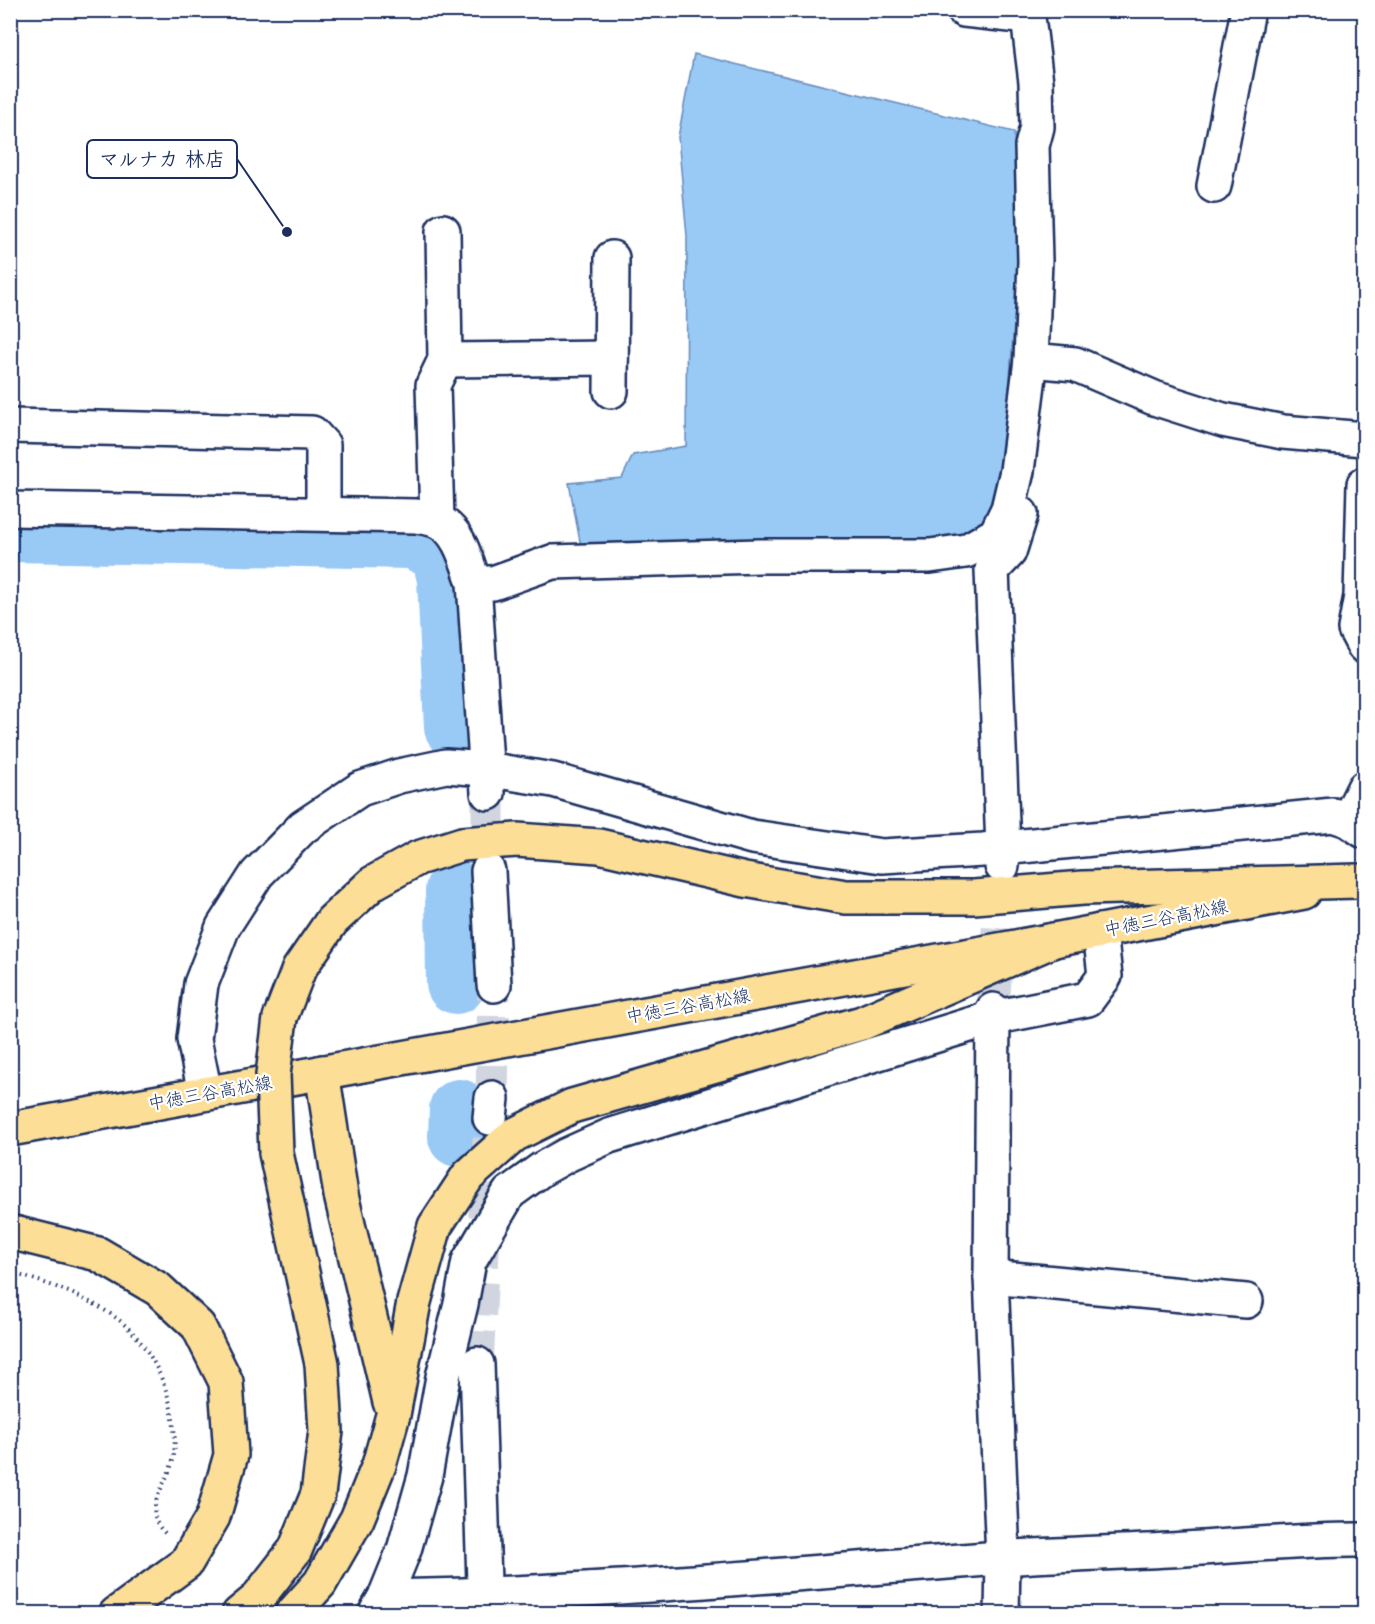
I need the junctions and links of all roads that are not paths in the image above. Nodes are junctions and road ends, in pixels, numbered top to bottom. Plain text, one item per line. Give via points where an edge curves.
1 (964, 10) edge
2 (1248, 10) edge
3 (1028, 14) edge
4 (1214, 186) dead end
5 (443, 231) dead end
6 (612, 258) dead end
7 (611, 358) junction
8 (445, 360) junction
9 (1031, 360) junction
10 (611, 391) dead end
11 (1025, 415) junction
12 (10, 426) edge
13 (1365, 439) edge
14 (1365, 484) edge
15 (10, 509) edge
16 (323, 513) junction
17 (437, 520) junction
18 (474, 584) junction
19 (1365, 646) edge
20 (487, 781) junction
21 (1365, 788) edge
22 (1357, 826) edge
23 (1002, 857) junction
24 (488, 871) tunnel mouth
25 (1361, 881) edge
26 (1100, 931) junction
27 (1054, 939) junction
28 (494, 985) tunnel mouth
29 (993, 1014) junction
30 (322, 1072) junction
31 (205, 1094) junction
32 (10, 1129) edge
33 (10, 1232) edge
34 (991, 1277) junction
35 (1246, 1301) dead end
36 (477, 1364) tunnel mouth
37 (393, 1414) junction
38 (1365, 1540) edge
39 (1003, 1558) junction
40 (485, 1604) edge
41 (1002, 1604) edge
42 (380, 1605) edge
43 (116, 1614) edge
44 (239, 1614) edge
45 (292, 1614) edge

1 - 3 street
2 - 4 street
3 - 9 street via 1036,82
5 - 8 street
6 - 7 street
7 - 8 street
7 - 10 street
8 - 17 street via 433,385
9 - 11 street
9 - 13 street via 1075,364 1154,398 1223,420 1283,432
11 - 18 street via 1008,509 996,534 966,551 930,556 552,562 493,583
11 - 23 street via 1030,463 1028,493 1009,552 992,570
12 - 16 street via 312,433 323,445
14 - 19 street via 1361,596 1355,628
15 - 16 street
16 - 17 street
17 - 18 street via 463,551
18 - 20 street
20 - 23 street via 553,780 763,838 882,856
20 - 31 street via 446,766 360,789 303,827 257,874 224,927 201,984 195,1039
21 - 22 street
22 - 23 street via 1333,814 1303,816
24 - 28 street
25 - 26 main road, 中徳三谷高松線
25 - 44 main road, bridge via 1083,888 974,897 846,897 745,880 599,846 517,840 462,844 418,858 373,883 332,921 299,969 280,1018 273,1075 276,1153 322,1364 326,1431 318,1494 295,1550 256,1600
26 - 27 main road, 中徳三谷高松線
26 - 29 street via 1105,976 1088,999
27 - 30 main road, 中徳三谷高松線
27 - 37 main road via 862,1023 572,1106 514,1135 468,1176 435,1226 414,1302
29 - 34 street
29 - 42 street via 609,1136 542,1169 509,1193 469,1261 442,1377 425,1476 404,1550
30 - 31 main road, 中徳三谷高松線
30 - 37 main road via 341,1195
31 - 32 main road, 中徳三谷高松線
33 - 43 main road via 98,1254 158,1289 198,1326 226,1382 231,1455 213,1517 186,1563
34 - 35 street
34 - 39 street
36 - 40 street
37 - 45 main road via 379,1465 357,1519 320,1583
38 - 39 street
39 - 40 street
39 - 41 street
40 - 42 street

